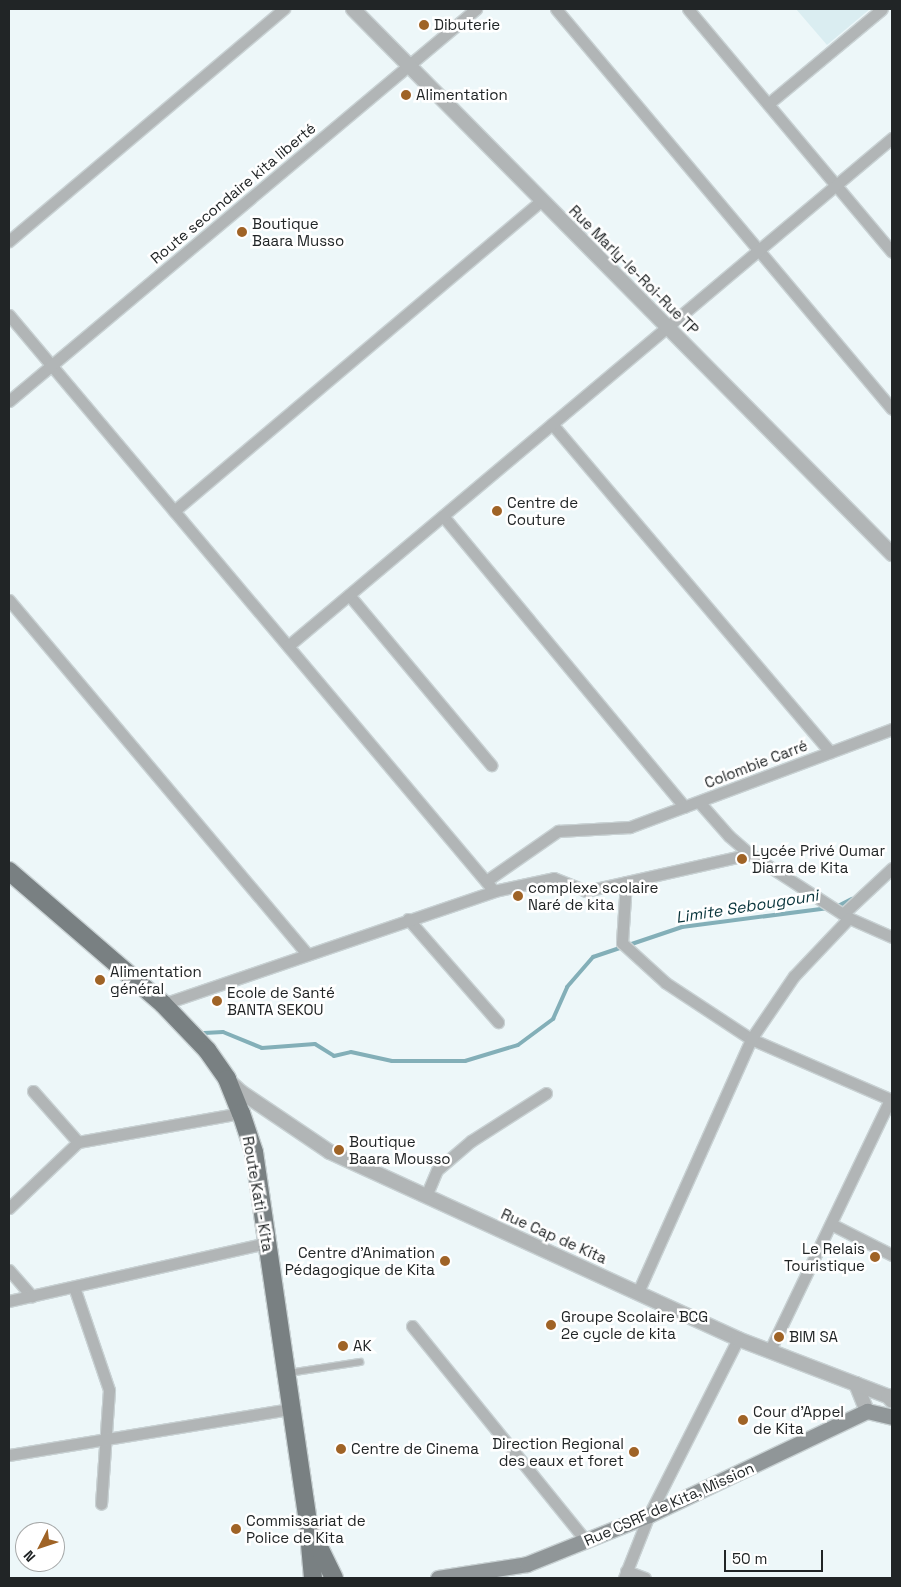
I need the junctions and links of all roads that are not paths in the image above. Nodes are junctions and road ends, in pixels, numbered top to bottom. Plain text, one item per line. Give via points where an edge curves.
1 (284, 9) edge
2 (353, 9) edge
3 (476, 9) edge
4 (556, 9) edge
5 (688, 9) edge
6 (882, 9) edge
7 (409, 65) junction
8 (768, 104) junction
9 (892, 138) edge
10 (837, 185) junction
11 (542, 200) junction
12 (9, 241) edge
13 (759, 250) junction
14 (892, 252) edge
15 (9, 315) edge
16 (668, 327) junction
17 (51, 365) junction
18 (9, 401) edge
19 (892, 409) edge
20 (552, 424) junction
21 (174, 511) junction
22 (443, 516) junction
23 (892, 554) edge
24 (349, 595) junction
25 (9, 600) edge
26 (288, 646) junction
27 (892, 729) edge
28 (830, 752) junction
29 (491, 765) dead end
30 (698, 802) junction
31 (685, 807) junction
32 (750, 854) junction
33 (892, 868) edge
34 (9, 871) edge
35 (486, 881) junction
36 (626, 882) junction
37 (494, 891) junction
38 (846, 916) junction
39 (408, 920) junction
40 (892, 937) edge
41 (306, 953) junction
42 (163, 1004) junction
43 (498, 1022) dead end
44 (751, 1038) junction
45 (227, 1079) junction
46 (33, 1091) dead end
47 (546, 1093) dead end
48 (891, 1100) edge
49 (242, 1114) junction
50 (78, 1142) junction
51 (426, 1196) junction
52 (9, 1208) edge
53 (831, 1224) junction
54 (267, 1243) junction
55 (892, 1255) edge
56 (9, 1270) edge
57 (74, 1286) junction
58 (638, 1292) junction
59 (32, 1296) junction
60 (9, 1301) edge
61 (412, 1326) dead end
62 (738, 1339) junction
63 (770, 1350) junction
64 (360, 1362) dead end
65 (286, 1373) junction
66 (856, 1384) junction
67 (892, 1401) edge
68 (291, 1409) junction
69 (867, 1411) junction
70 (892, 1416) edge
71 (106, 1439) junction
72 (9, 1455) edge
73 (101, 1504) dead end
74 (649, 1516) junction
75 (308, 1523) junction
76 (587, 1542) junction
77 (625, 1574) edge
78 (313, 1578) edge
79 (322, 1578) edge
80 (330, 1578) edge
81 (334, 1578) edge
82 (438, 1578) edge
83 (645, 1578) edge

1 - 12 street
2 - 7 street, Rue Marly-le-Roi-Rue TP
3 - 7 street, Route secondaire kita liberté
4 - 13 street
5 - 8 street
6 - 8 street
7 - 11 street, Rue Marly-le-Roi-Rue TP
7 - 17 street, Route secondaire kita liberté
8 - 10 street
9 - 10 street
10 - 13 street
10 - 14 street
11 - 16 street, Rue Marly-le-Roi-Rue TP
11 - 21 street
13 - 16 street
13 - 19 street
15 - 17 street
16 - 20 street
16 - 23 street, Rue Marly-le-Roi-Rue TP
17 - 18 street, Route secondaire kita liberté
17 - 21 street
20 - 22 street
20 - 28 street
21 - 26 street
22 - 24 street
22 - 31 street
24 - 26 street
24 - 29 street
25 - 41 street
26 - 35 street
27 - 28 street, Colombie Carré
28 - 30 street, Colombie Carré
30 - 31 street, Colombie Carré
30 - 32 street
31 - 35 street, Colombie Carré via 630,827 558,831
32 - 36 street
32 - 38 street
33 - 38 street
34 - 42 main road, Route Kati - Kita
35 - 37 street
36 - 37 street via 586,891 554,878
36 - 44 street via 622,943 666,983
37 - 39 street
38 - 40 street
38 - 44 street via 794,976
39 - 41 street
39 - 43 street
41 - 42 street
42 - 45 main road, Route Kati - Kita via 207,1050
44 - 48 street
44 - 58 street
45 - 49 main road, Route Kati - Kita
45 - 51 street, Rue Cap de Kita via 241,1092 330,1152
46 - 50 street
47 - 51 street via 464,1146 437,1170
48 - 53 street
49 - 50 street
49 - 54 main road, Route Kati - Kita via 254,1152
50 - 52 street
51 - 58 street, Rue Cap de Kita
53 - 55 street
53 - 63 street
54 - 57 street
54 - 65 main road, Route Kati - Kita
56 - 59 street
57 - 59 street
57 - 71 street via 108,1390
58 - 62 street, Rue Cap de Kita
59 - 60 street
61 - 76 street
62 - 63 street, Rue Cap de Kita
62 - 74 street
63 - 66 street, Rue Cap de Kita
64 - 65 lane
65 - 68 main road, Route Kati - Kita
66 - 67 street, Rue Cap de Kita via 888,1396
66 - 69 street
68 - 71 street
68 - 75 main road, Route Kati - Kita
69 - 70 main road
69 - 74 main road, Rue CSRF de Kita, Mission
71 - 72 street
71 - 73 street
74 - 76 main road, Rue CSRF de Kita, Mission
74 - 77 street
75 - 78 main road, Route Kati - Kita
75 - 81 main road, Route Kati - Kita
76 - 82 main road, Rue CSRF de Kita, Mission via 526,1564
77 - 83 street
79 - 80 main road

